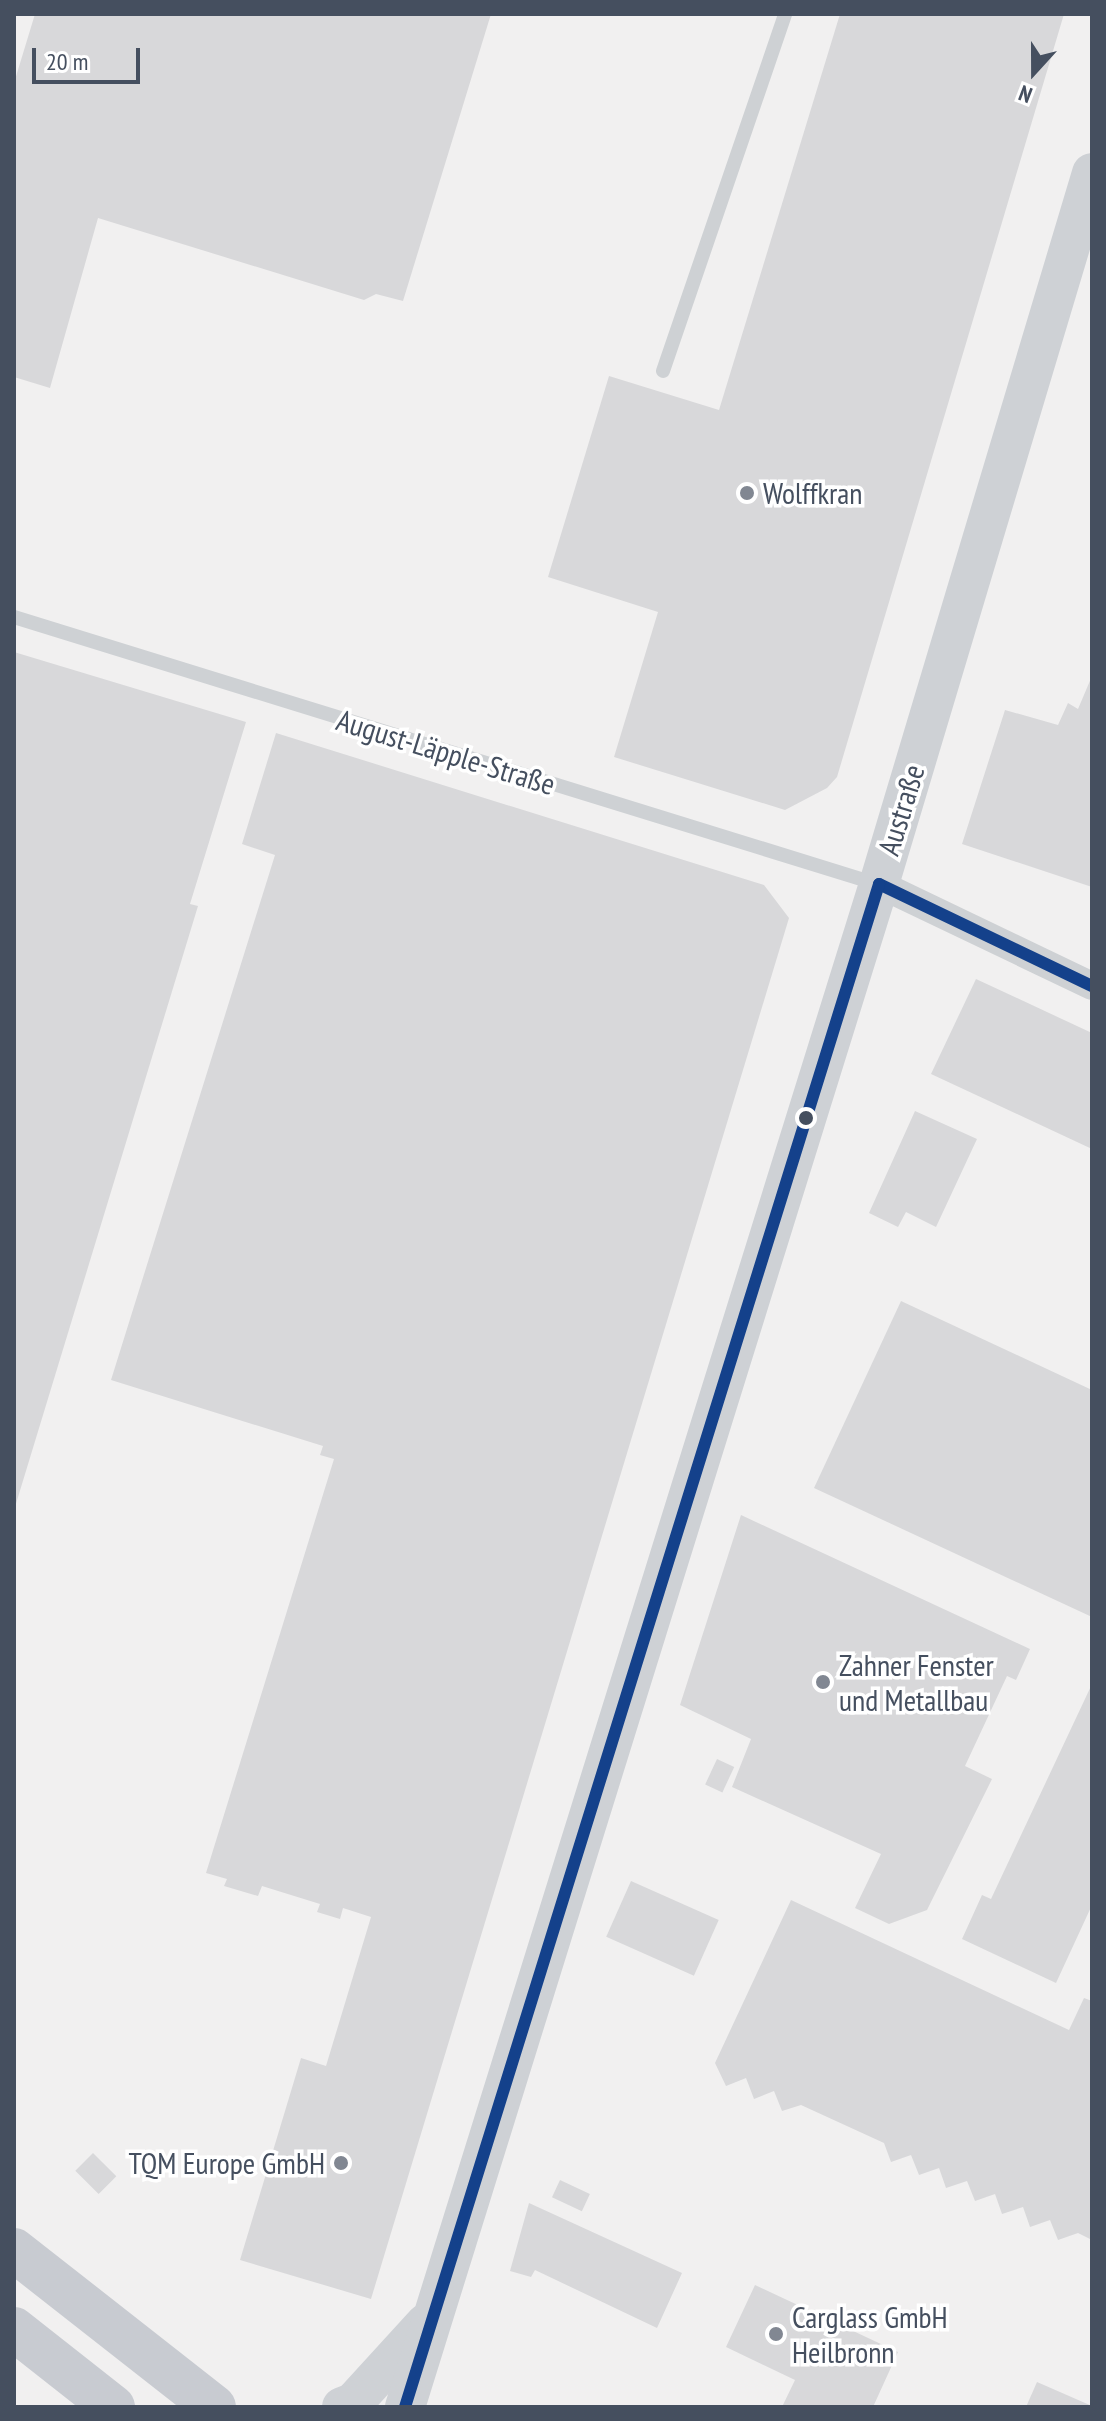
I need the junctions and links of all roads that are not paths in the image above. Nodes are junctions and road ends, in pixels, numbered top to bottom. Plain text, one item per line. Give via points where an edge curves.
1 (785, 14) edge
2 (1092, 173) edge
3 (663, 371) dead end
4 (14, 617) edge
5 (879, 884) junction
6 (1092, 986) edge
7 (14, 2250) edge
8 (434, 2314) junction
9 (14, 2329) edge
10 (14, 2337) edge
11 (217, 2406) edge
12 (85, 2407) edge
13 (113, 2407) edge
14 (342, 2407) edge
15 (405, 2407) edge

1 - 3 lane
2 - 5 main road, Austraße
4 - 5 lane, August-Läpple-Straße
5 - 6 street
5 - 8 main road, Austraße
7 - 11 main road
8 - 14 main road via 353,2403
8 - 15 main road, Austraße
9 - 13 main road
10 - 12 main road

